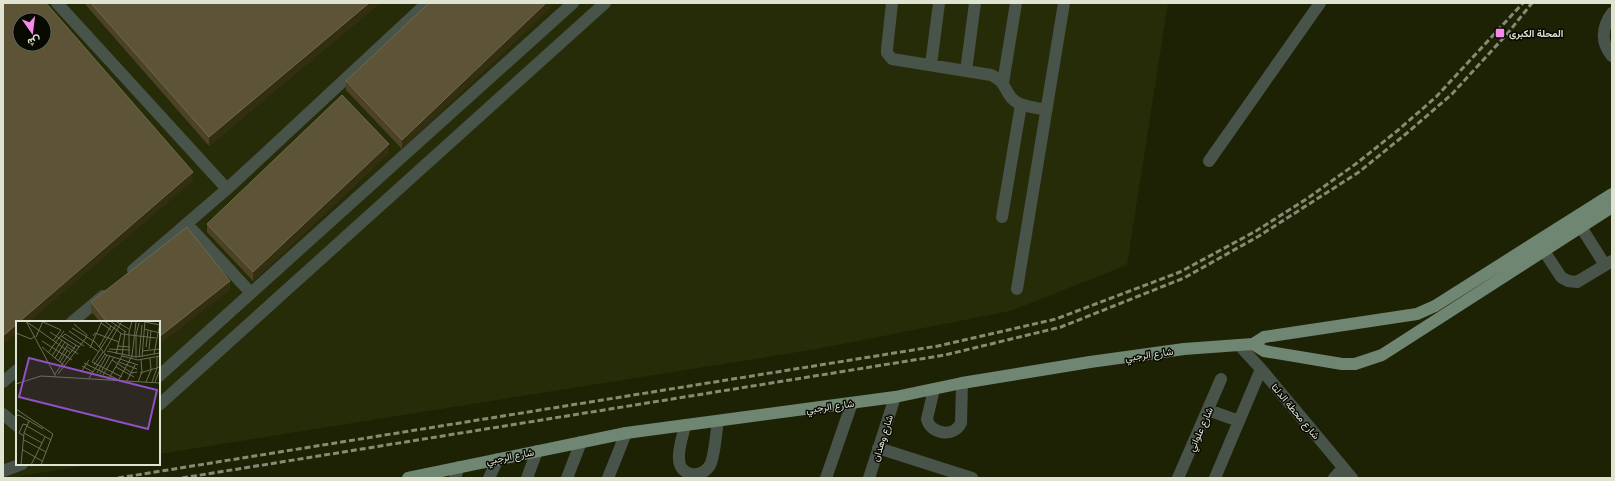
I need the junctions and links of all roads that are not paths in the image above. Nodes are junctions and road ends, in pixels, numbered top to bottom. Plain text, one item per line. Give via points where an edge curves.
1 (57, 3) edge
2 (427, 3) edge
3 (573, 3) edge
4 (605, 3) edge
5 (892, 3) edge
6 (939, 3) edge
7 (974, 3) edge
8 (1016, 3) edge
9 (1064, 3) edge
10 (1320, 3) edge
11 (1612, 13) edge
12 (520, 52) junction
13 (1612, 56) edge
14 (931, 65) junction
15 (533, 68) junction
16 (966, 71) junction
17 (1003, 83) junction
18 (1021, 104) junction
19 (1046, 110) junction
20 (1209, 161) dead end
21 (227, 190) junction
22 (1612, 194) edge
23 (354, 201) junction
24 (1612, 208) edge
25 (368, 216) junction
26 (1002, 217) dead end
27 (187, 224) junction
28 (1581, 227) junction
29 (1544, 251) junction
30 (1609, 263) edge
31 (127, 275) edge
32 (115, 286) edge
33 (1017, 289) dead end
34 (251, 293) junction
35 (1417, 314) junction
36 (73, 321) edge
37 (1419, 332) junction
38 (1253, 344) junction
39 (1239, 345) junction
40 (1261, 369) junction
41 (16, 371) edge
42 (160, 375) edge
43 (1221, 379) dead end
44 (3, 382) edge
45 (962, 383) junction
46 (934, 389) junction
47 (895, 397) junction
48 (852, 403) junction
49 (160, 404) edge
50 (1208, 410) junction
51 (3, 414) edge
52 (718, 421) junction
53 (1239, 421) junction
54 (16, 425) edge
55 (685, 426) junction
56 (626, 434) junction
57 (581, 442) junction
58 (878, 448) junction
59 (537, 451) junction
60 (498, 459) junction
61 (19, 465) edge
62 (1343, 468) junction
63 (3, 471) edge
64 (457, 472) edge
65 (952, 475) edge
66 (408, 478) edge
67 (489, 478) edge
68 (527, 478) edge
69 (567, 478) edge
70 (608, 478) edge
71 (826, 478) edge
72 (869, 478) edge
73 (972, 478) edge
74 (1178, 478) edge
75 (1215, 478) edge
76 (1334, 478) edge
77 (1352, 478) edge

1 - 21 street
2 - 21 street
3 - 12 street
4 - 15 street
5 - 14 street via 887,49 889,57
6 - 14 street
7 - 16 street
8 - 17 street
9 - 19 street
10 - 20 street
11 - 13 street via 1603,31 1604,42
12 - 15 street
12 - 23 street
14 - 16 street
15 - 25 street
16 - 17 street via 991,75
17 - 18 street via 1010,97
18 - 19 street
18 - 26 street
19 - 33 street
21 - 27 street
22 - 35 main road via 1435,306
23 - 25 street
23 - 34 street
24 - 28 main road
25 - 49 street
27 - 31 street
27 - 34 street
28 - 29 main road
28 - 30 street
29 - 30 street via 1561,277 1568,281 1577,282
29 - 37 main road
32 - 36 street
34 - 42 street
35 - 37 main road
35 - 38 main road via 1264,337
37 - 38 main road via 1382,355 1355,364 1264,351
38 - 39 main road, شارع الرجبي
39 - 40 street, شارع محطة الدلتا
39 - 45 main road, شارع الرجبي via 1184,349
40 - 53 street
40 - 62 street, شارع محطة الدلتا
41 - 44 street
43 - 50 street, شارع علواني
45 - 46 main road, شارع الرجبي
45 - 46 street via 961,423 954,432 948,433 931,428 928,424
46 - 47 main road, شارع الرجبي
47 - 48 main road, شارع الرجبي
47 - 58 street, شارع وهدان
48 - 52 main road, شارع الرجبي
48 - 71 street
50 - 53 street
50 - 74 street, شارع علواني
51 - 54 street
52 - 55 main road, شارع الرجبي
52 - 55 street via 711,463 706,471 698,475 688,474 681,468 679,459
53 - 75 street
55 - 56 main road, شارع الرجبي
56 - 57 main road, شارع الرجبي
56 - 70 street
57 - 59 main road, شارع الرجبي
57 - 69 street
58 - 65 street
58 - 72 street, شارع وهدان
59 - 60 main road, شارع الرجبي
59 - 68 street
60 - 64 main road, شارع الرجبي
60 - 67 street
61 - 63 street
62 - 76 street
62 - 77 street, شارع محطة الدلتا
64 - 66 main road, شارع الرجبي
65 - 73 street

